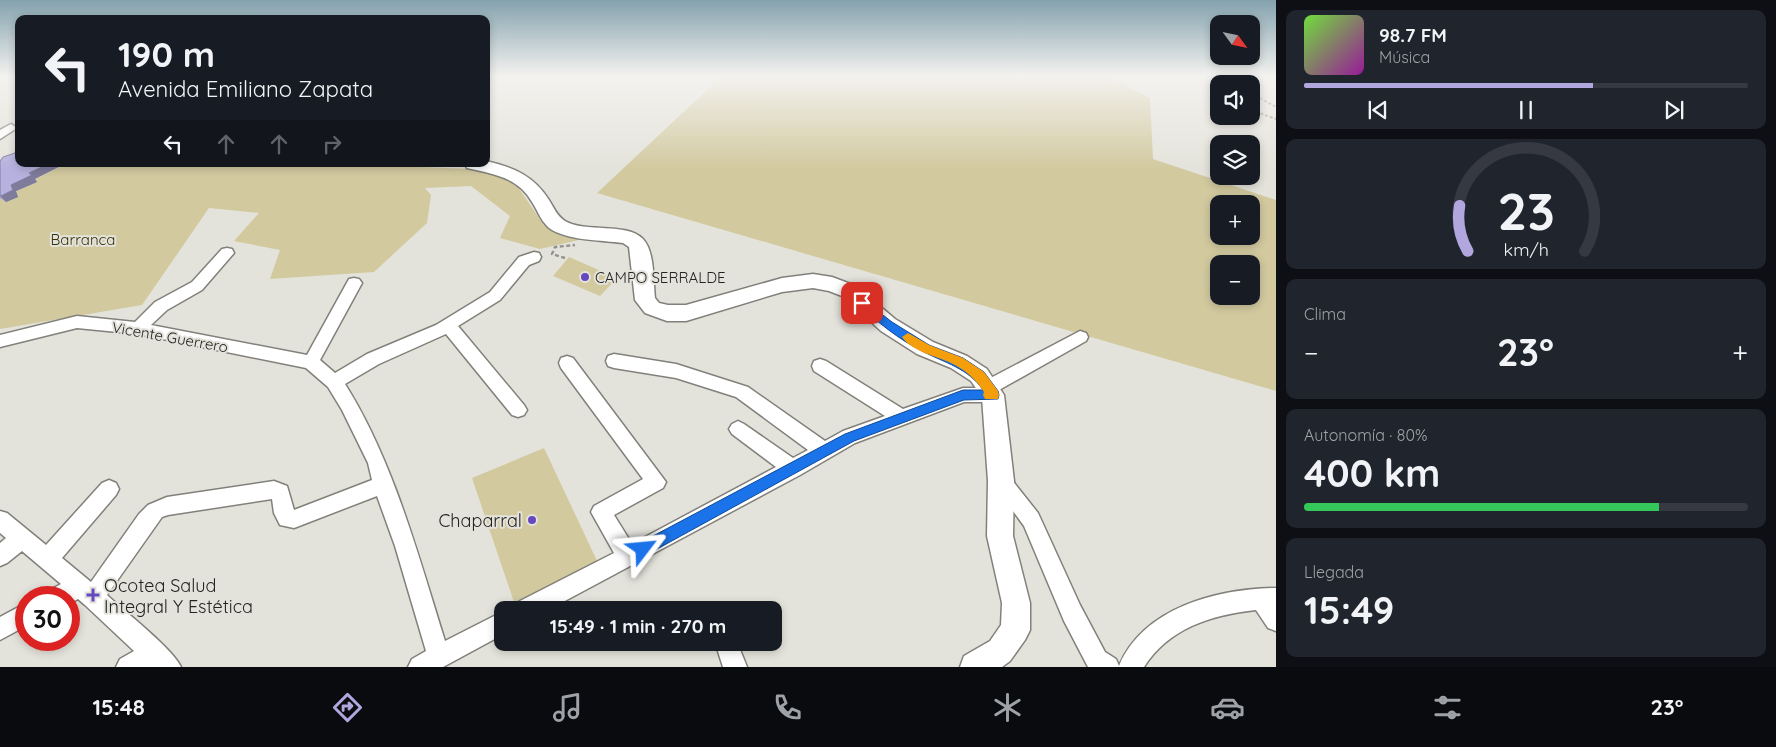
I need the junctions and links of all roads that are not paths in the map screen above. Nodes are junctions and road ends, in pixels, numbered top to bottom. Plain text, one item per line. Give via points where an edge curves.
1 (490, 166) edge
2 (226, 253) dead end
3 (534, 257) dead end
4 (354, 283) dead end
5 (448, 325) junction
6 (138, 328) junction
7 (1080, 337) dead end
8 (0, 340) edge
9 (614, 361) dead end
10 (311, 362) junction
11 (567, 363) dead end
12 (820, 366) dead end
13 (334, 382) junction
14 (991, 391) junction
15 (518, 410) dead end
16 (901, 417) junction
17 (738, 429) dead end
18 (824, 451) junction
19 (792, 469) junction
20 (1001, 481) junction
21 (382, 485) junction
22 (109, 489) dead end
23 (0, 520) edge
24 (21, 539) junction
25 (0, 556) edge
26 (628, 557) junction
27 (48, 559) junction
28 (86, 591) junction
29 (80, 592) edge
30 (1268, 599) edge
31 (543, 601) edge
32 (15, 620) edge
33 (1276, 620) edge
34 (494, 626) edge
35 (0, 629) edge
36 (729, 651) edge
37 (161, 659) edge
38 (430, 662) edge
39 (128, 667) edge
40 (735, 667) edge
41 (975, 667) edge
42 (1108, 667) edge
43 (1130, 667) edge

1 - 14 main road via 516,175 530,185 550,218 560,226 623,237 636,243 640,250 645,300 652,308 666,313 686,313 782,284 813,281 832,284 849,292 888,325 925,348 979,375
2 - 6 street via 196,286 161,306
3 - 5 street via 524,261 495,296
4 - 10 street
5 - 13 street via 373,359
5 - 15 street
6 - 8 street, Vicente Guerrero via 77,322
6 - 10 street, Vicente Guerrero
7 - 14 street
9 - 18 street via 676,371 742,392
10 - 13 street
11 - 26 street via 656,482 601,512
12 - 16 street
13 - 21 street via 377,463
14 - 16 street via 963,395
14 - 20 main road
16 - 18 street via 849,437
17 - 19 street
18 - 19 street
19 - 26 street
20 - 41 main road via 1000,536 1016,603 1015,630 1000,651
20 - 42 street via 1032,520 1072,612 1097,660
21 - 28 street via 294,519 287,518 280,492 274,490 167,506 155,511
21 - 38 street via 405,546
22 - 27 street
23 - 24 street
24 - 25 street
24 - 27 street
26 - 31 street
27 - 28 street
28 - 29 street
28 - 37 street
30 - 33 street
30 - 43 street via 1194,611 1153,637
32 - 35 street
34 - 38 street
36 - 40 street
37 - 39 street

